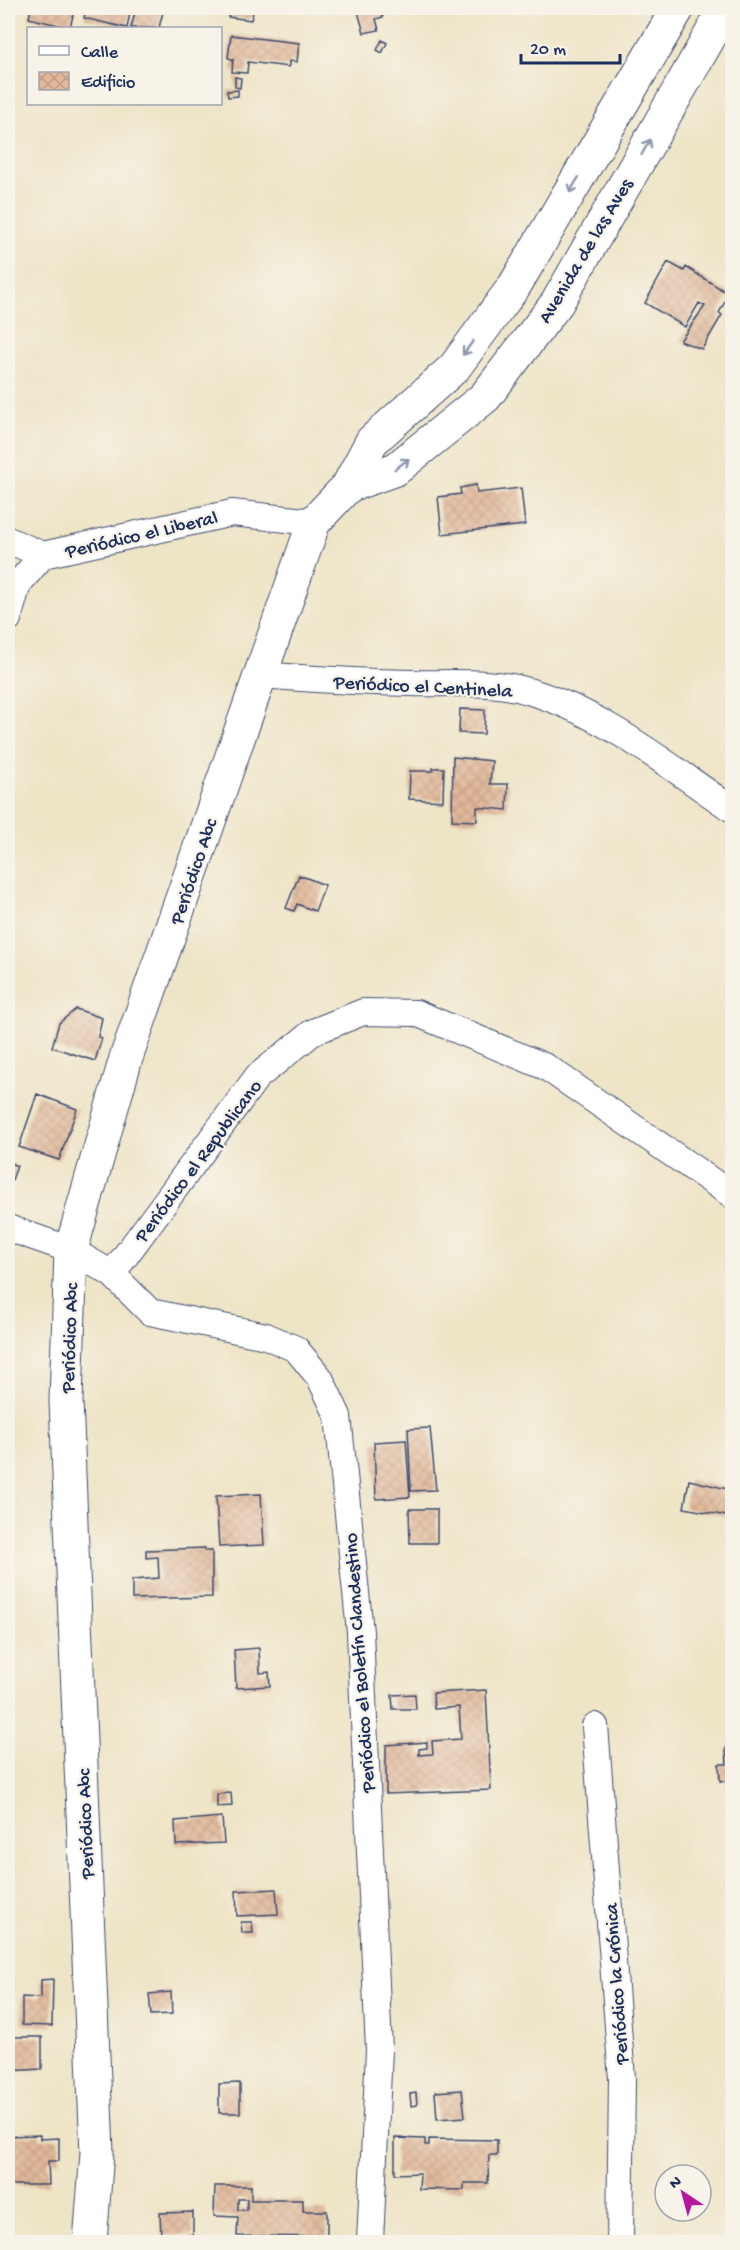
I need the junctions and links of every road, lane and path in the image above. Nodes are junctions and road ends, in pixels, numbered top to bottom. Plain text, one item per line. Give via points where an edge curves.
1 (678, 8) edge
2 (726, 8) edge
3 (348, 486) junction
4 (314, 522) junction
5 (8, 540) edge
6 (43, 555) junction
7 (8, 619) edge
8 (260, 675) junction
9 (732, 809) edge
10 (732, 1195) edge
11 (8, 1228) edge
12 (71, 1250) junction
13 (112, 1274) junction
14 (595, 1726) dead end
15 (90, 2242) edge
16 (370, 2242) edge
17 (620, 2242) edge

1 -> 3 street via 515,285 454,368 372,441
3 -> 2 street, Avenida de las Aves via 396,469 485,397 557,303
3 - 4 street, Periódico Abc
4 - 6 street, Periódico el Liberal via 231,513
4 - 8 street, Periódico Abc
5 - 6 street
6 - 7 street, Periódico el Liberal via 18,584
8 - 9 street, Periódico el Centinela via 494,685 527,690 604,723
8 - 12 street, Periódico Abc via 126,1058
10 - 13 street, Periódico el Republicano via 546,1067 416,1013 363,1012 313,1032 257,1077
11 - 12 street
12 - 13 street, Periódico el Boletín Clandestino
12 - 15 street, Periódico Abc via 66,1401 98,2153
13 - 16 street, Periódico el Boletín Clandestino via 150,1312 266,1336 296,1349 320,1378 338,1416 360,1632 379,2050
14 - 17 street, Periódico la Crónica via 622,2079

